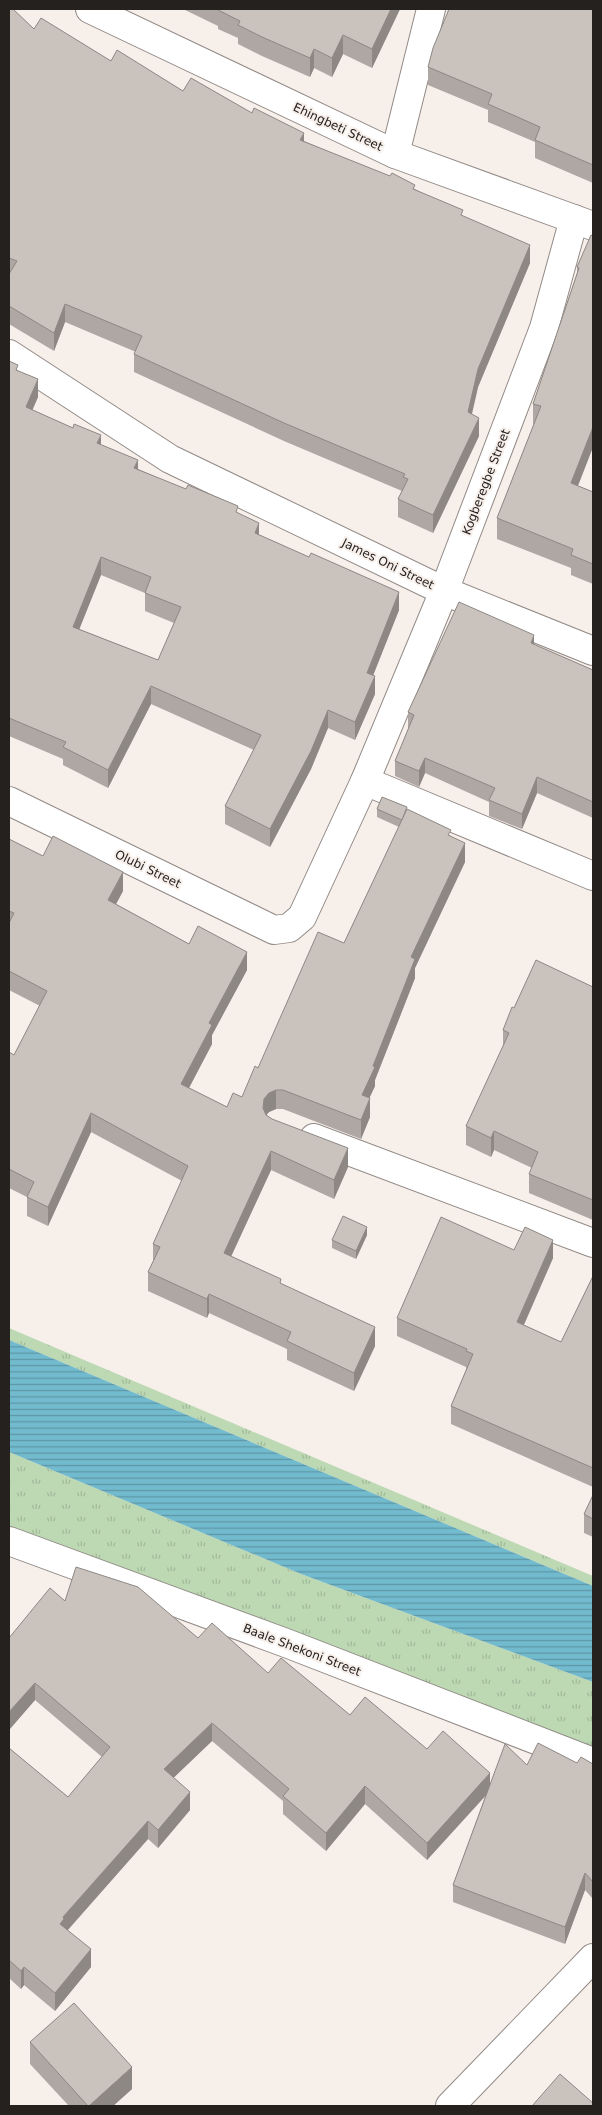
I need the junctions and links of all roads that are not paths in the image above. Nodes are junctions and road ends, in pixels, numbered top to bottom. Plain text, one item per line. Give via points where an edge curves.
1 (90, 9) edge
2 (431, 9) edge
3 (395, 154) junction
4 (583, 223) edge
5 (9, 354) edge
6 (444, 591) junction
7 (593, 651) edge
8 (365, 782) junction
9 (9, 801) edge
10 (593, 876) edge
11 (289, 928) joint
12 (288, 1128) edge
13 (593, 1244) edge
14 (9, 1541) edge
15 (593, 1762) edge
16 (593, 1958) edge
17 (450, 2106) edge

1 - 3 street, Ehingbeti Street
2 - 3 street
3 - 4 street, Ehingbeti Street
4 - 6 street, Kogberegbe Street
5 - 6 street, James Oni Street via 170,459
6 - 7 street
6 - 8 street, James Oni Street
8 - 10 street
8 - 11 street, James Oni Street via 302,916
9 - 11 street, Olubi Street via 274,930
12 - 13 street
14 - 15 street, Baale Shekoni Street
16 - 17 street

